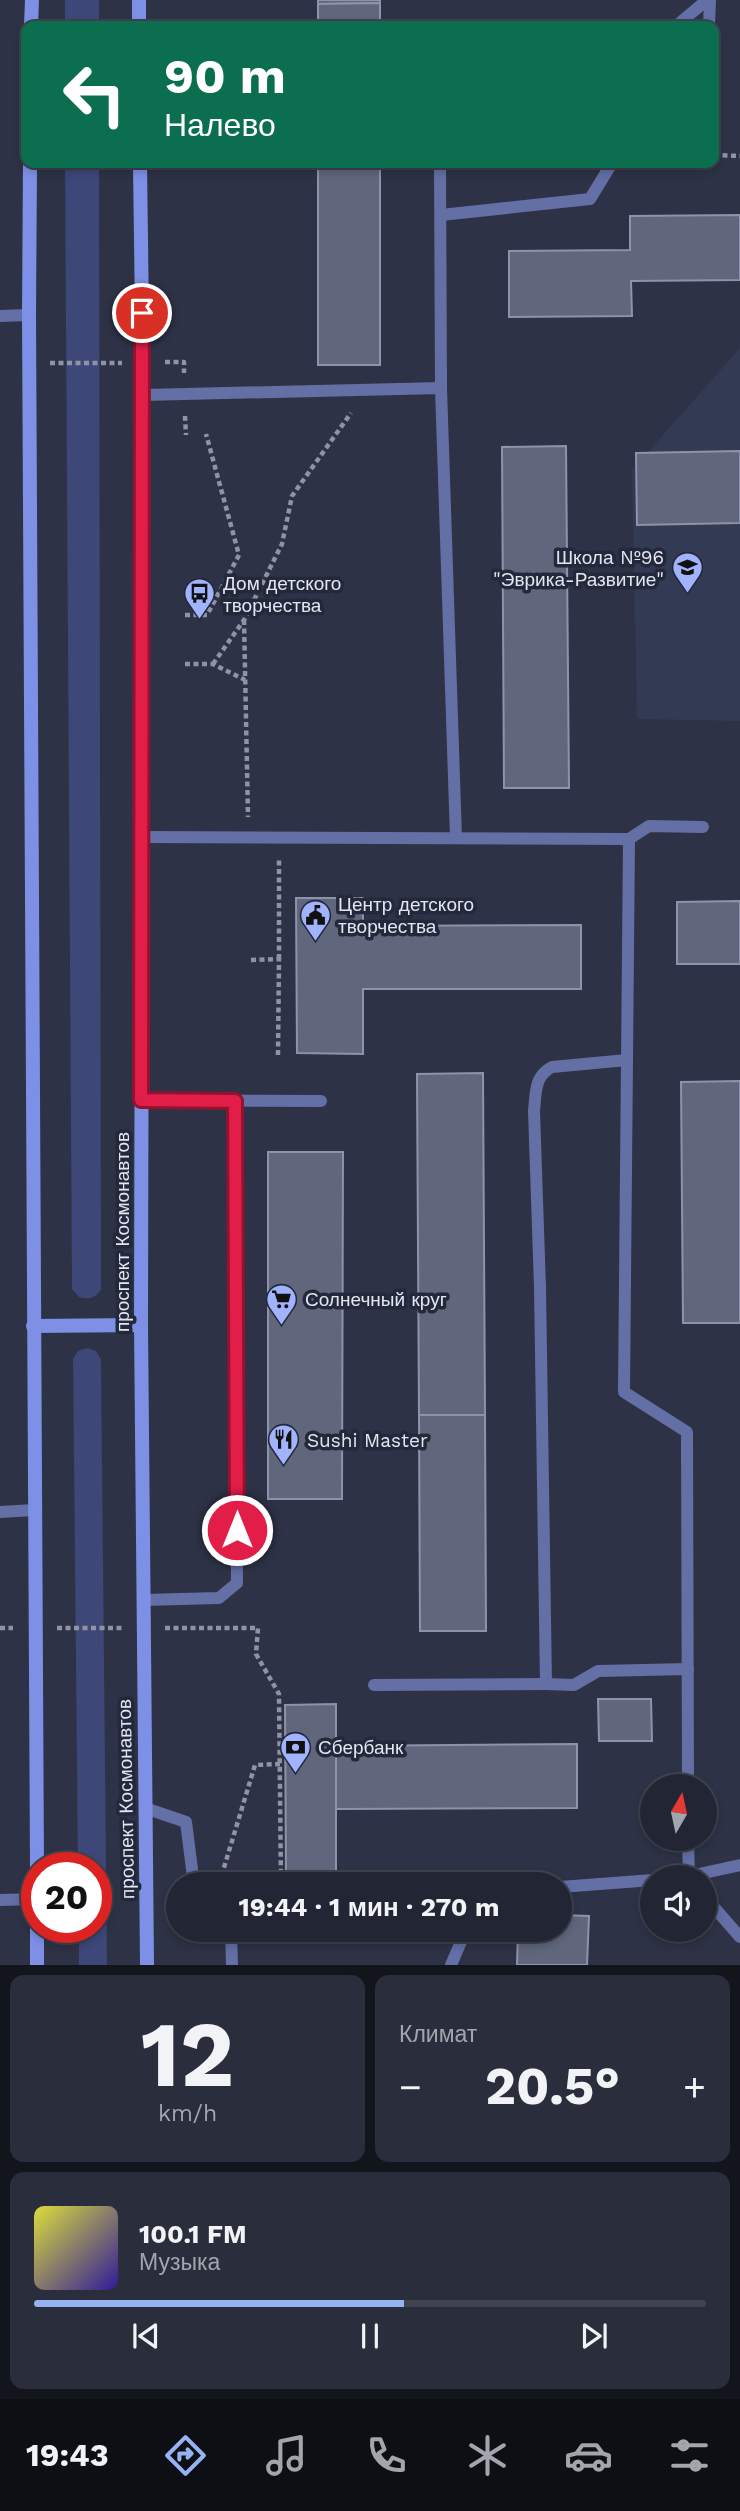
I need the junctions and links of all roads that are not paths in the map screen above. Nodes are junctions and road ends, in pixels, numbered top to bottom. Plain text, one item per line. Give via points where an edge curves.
1 (32, 0) edge
2 (139, 0) edge
3 (708, 0) edge
4 (31, 21) edge
5 (139, 21) edge
6 (682, 21) edge
7 (709, 21) edge
8 (30, 168) edge
9 (140, 168) edge
10 (440, 168) edge
11 (609, 168) edge
12 (441, 215) junction
13 (29, 315) junction
14 (0, 316) edge
15 (441, 388) junction
16 (143, 395) junction
17 (703, 827) dead end
18 (142, 837) junction
19 (456, 838) junction
20 (629, 839) junction
21 (627, 1060) junction
22 (141, 1100) junction
23 (235, 1101) junction
24 (321, 1101) dead end
25 (141, 1325) junction
26 (33, 1326) junction
27 (34, 1510) junction
28 (0, 1512) edge
29 (143, 1600) junction
30 (688, 1670) junction
31 (546, 1684) junction
32 (374, 1685) dead end
33 (688, 1774) edge
34 (145, 1808) junction
35 (37, 1852) edge
36 (740, 1865) edge
37 (717, 1870) edge
38 (192, 1872) edge
39 (640, 1881) edge
40 (572, 1885) edge
41 (21, 1899) edge
42 (0, 1900) edge
43 (717, 1911) edge
44 (740, 1937) edge
45 (231, 1942) edge
46 (461, 1942) edge
47 (37, 1943) edge
48 (37, 1965) edge
49 (147, 1965) edge
50 (232, 1965) edge
51 (451, 1965) edge

1 - 4 main road
2 - 5 main road
3 - 6 lane
3 - 7 lane
8 - 13 main road
9 - 16 main road, проспект Космонавтов
10 - 12 lane
11 - 12 lane via 590,199
12 - 15 lane
13 - 14 lane
13 - 26 main road
15 - 16 lane
15 - 19 lane
16 - 18 main road, проспект Космонавтов
17 - 20 lane via 649,826
18 - 19 lane
18 - 22 main road, проспект Космонавтов
19 - 20 lane
20 - 21 lane
21 - 30 lane via 624,1392 687,1432
21 - 31 lane via 552,1067 537,1082
22 - 23 lane
22 - 25 main road, проспект Космонавтов
23 - 24 lane
23 - 29 lane via 237,1583 219,1598
25 - 26 main road
25 - 29 main road, проспект Космонавтов
26 - 27 main road
27 - 28 lane
27 - 35 main road
29 - 34 main road, проспект Космонавтов
30 - 31 lane via 598,1671 574,1685
30 - 33 lane
31 - 32 lane
34 - 38 lane via 186,1822
34 - 49 main road, проспект Космонавтов
36 - 37 lane
39 - 40 lane
41 - 42 lane
43 - 44 lane
45 - 50 lane
46 - 51 lane
47 - 48 main road

